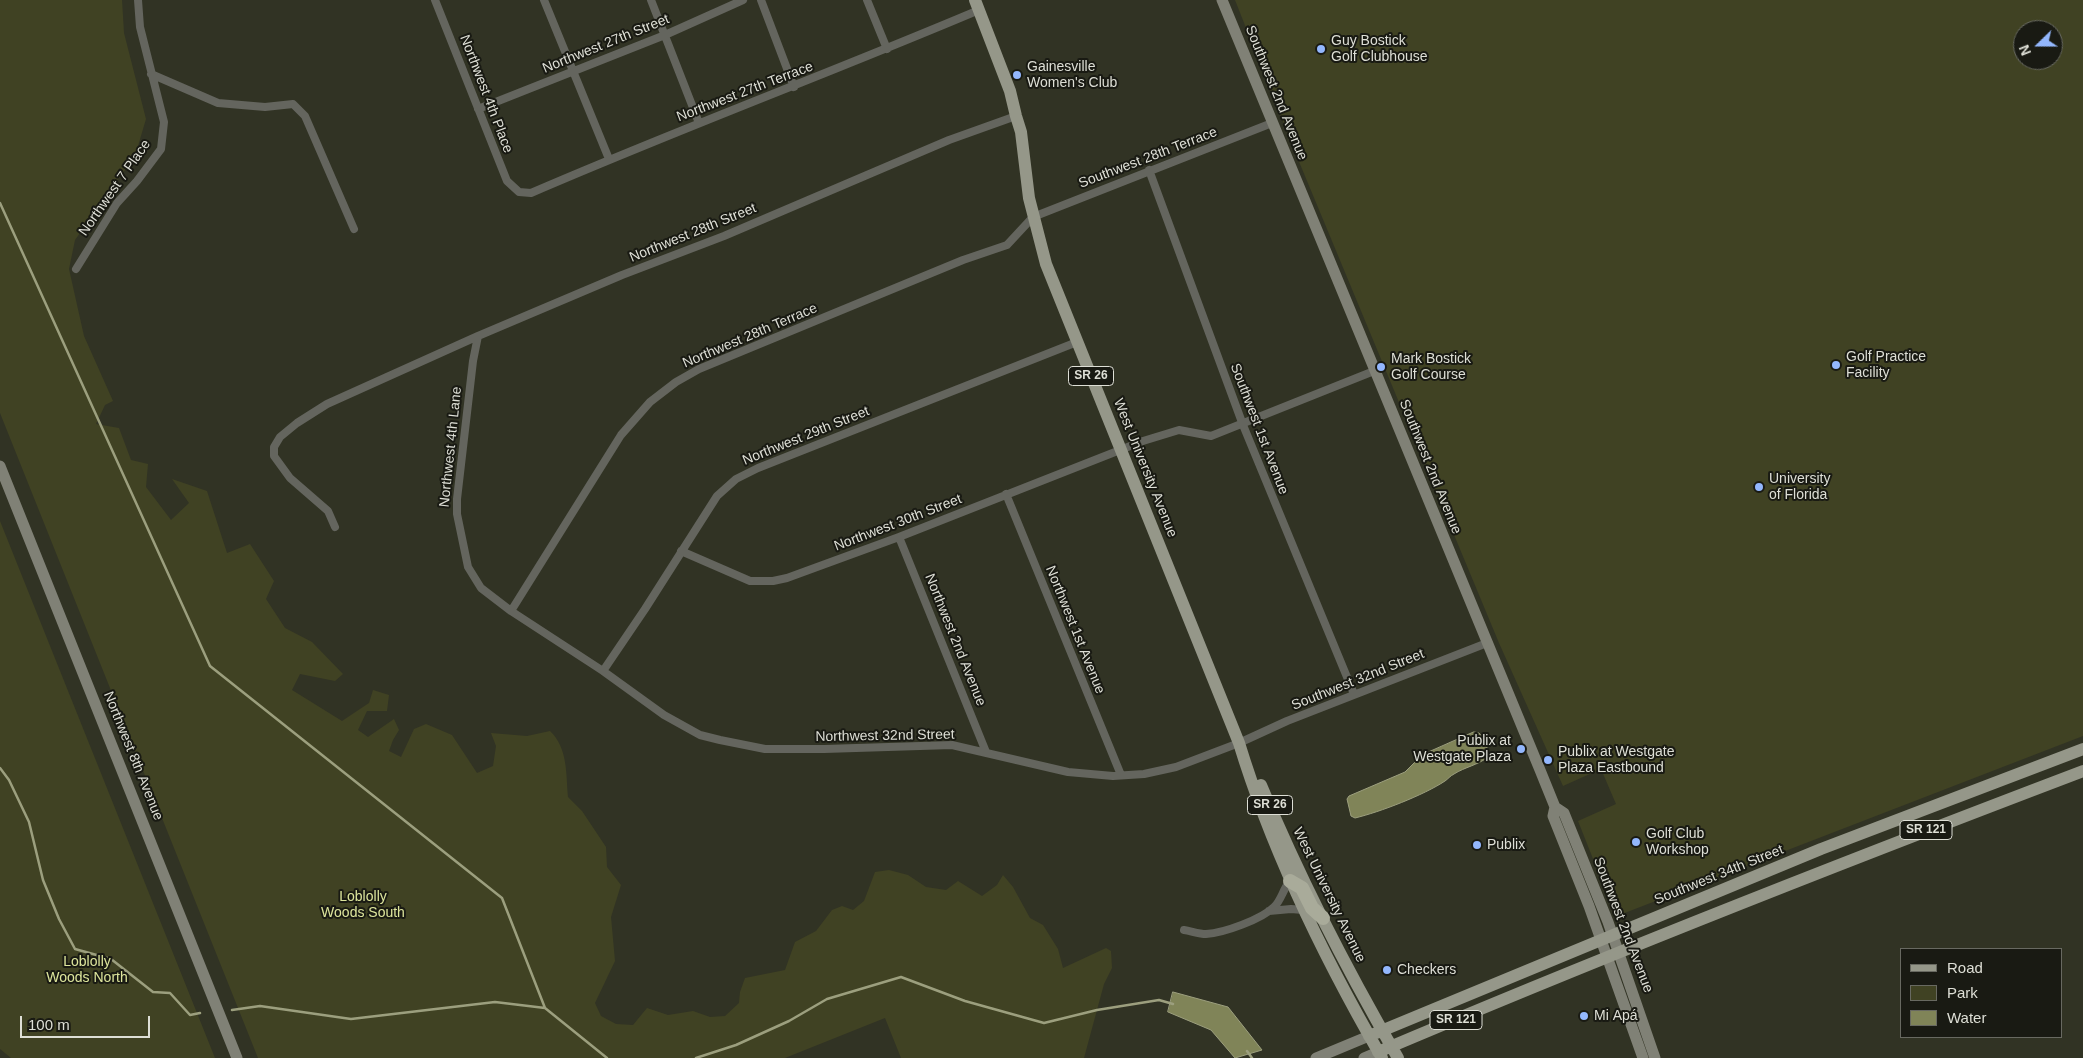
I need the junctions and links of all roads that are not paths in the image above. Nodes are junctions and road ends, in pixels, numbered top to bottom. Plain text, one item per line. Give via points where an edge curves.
1 (138, 0) edge
2 (435, 0) edge
3 (544, 0) edge
4 (651, 0) edge
5 (743, 0) edge
6 (761, 0) edge
7 (867, 0) edge
8 (1222, 0) edge
9 (977, 5) edge
10 (665, 35) junction
11 (888, 49) junction
12 (572, 72) junction
13 (151, 74) junction
14 (794, 87) junction
15 (478, 109) junction
16 (1016, 116) junction
17 (699, 123) junction
18 (1272, 123) junction
19 (609, 159) junction
20 (1148, 170) junction
21 (519, 192) joint
22 (1033, 217) junction
23 (354, 230) dead end
24 (76, 269) dead end
25 (478, 336) junction
26 (1077, 342) junction
27 (1374, 371) junction
28 (1243, 425) junction
29 (1121, 449) junction
30 (0, 466) edge
31 (1006, 494) junction
32 (335, 527) dead end
33 (899, 537) junction
34 (681, 551) junction
35 (511, 611) junction
36 (1486, 643) junction
37 (603, 671) junction
38 (1354, 694) junction
39 (1239, 743) junction
40 (2083, 749) edge
41 (986, 752) junction
42 (2083, 770) edge
43 (1121, 776) junction
44 (1290, 881) junction
45 (1303, 910) junction
46 (1269, 911) junction
47 (1323, 918) junction
48 (1184, 930) dead end
49 (1607, 937) junction
50 (1619, 951) junction
51 (1607, 956) junction
52 (1382, 1031) junction
53 (1369, 1036) junction
54 (1391, 1046) junction
55 (1380, 1055) edge
56 (238, 1058) edge
57 (1316, 1058) edge
58 (1364, 1058) edge
59 (1398, 1058) edge
60 (1643, 1058) edge
61 (1655, 1058) edge

1 - 13 street, Northwest 7 Place via 140,27
2 - 15 street, Northwest 4th Place
3 - 12 street
4 - 10 street
5 - 10 street, Northwest 27th Street
6 - 14 street
7 - 11 street
8 - 18 main road, Southwest 2nd Avenue
9 - 11 street, Northwest 27th Terrace
9 - 16 main road, West University Avenue / SR 26 via 1010,91
10 - 12 street, Northwest 27th Street
10 - 17 street
11 - 14 street, Northwest 27th Terrace
12 - 15 street, Northwest 27th Street
12 - 19 street
13 - 23 street via 218,103 264,107 293,104 305,116
13 - 24 street, Northwest 7 Place via 164,122 162,149 117,203
14 - 17 street, Northwest 27th Terrace
15 - 21 street, Northwest 4th Place via 507,181
16 - 22 main road, West University Avenue / SR 26
16 - 25 street, Northwest 28th Street via 949,140
17 - 19 street, Northwest 27th Terrace
18 - 20 street, Southwest 28th Terrace
18 - 27 main road, Southwest 2nd Avenue
19 - 21 street, Northwest 27th Terrace via 531,193
20 - 22 street, Southwest 28th Terrace
20 - 28 street, Southwest 1st Avenue
22 - 26 main road, West University Avenue / SR 26 via 1046,264
22 - 35 street, Northwest 28th Terrace via 1006,245 699,369 676,382 650,402 621,435
25 - 32 street, Northwest 28th Street via 327,404 280,437 274,447 274,456 280,467 328,511
25 - 35 street, Northwest 4th Lane via 457,514 468,567 481,588
26 - 29 main road, West University Avenue / SR 26
26 - 34 street, Northwest 29th Street via 736,479 717,496
27 - 28 street, Northwest 30th Street
27 - 36 main road, Southwest 2nd Avenue
28 - 29 street, Northwest 30th Street via 1212,436 1179,430
28 - 38 street, Southwest 1st Avenue
29 - 31 street, Northwest 30th Street
29 - 39 main road, West University Avenue / SR 26
30 - 56 main road, Northwest 8th Avenue
31 - 33 street, Northwest 30th Street
31 - 43 street, Northwest 1st Avenue
33 - 34 street, Northwest 30th Street via 773,581 750,580
33 - 41 street, Northwest 2nd Avenue
34 - 37 street, Northwest 29th Street
35 - 37 street, Northwest 4th Lane
36 - 38 street, Southwest 32nd Street
36 - 49 main road, Southwest 2nd Avenue via 1555,807 1564,813
37 - 41 street, Northwest 32nd Street via 664,715 700,734 720,740 765,749 952,745
38 - 39 street, Southwest 32nd Street
39 - 43 street, Northwest 32nd Street via 1176,767
39 - 44 main road, West University Avenue / SR 26
39 - 47 main road, West University Avenue / SR 26
40 - 49 main road, Southwest 34th Street / SR 121 via 1830,845
41 - 43 street, Northwest 32nd Street via 1068,772
42 - 50 main road, SR 121
44 - 45 main road, West University Avenue / SR 26
44 - 46 street via 1278,903
44 - 47 highway via 1302,888 1312,908
45 - 46 street
45 - 53 main road, West University Avenue / SR 26
46 - 48 street via 1226,931 1204,934
47 - 52 main road, West University Avenue / SR 26
49 - 50 main road, Southwest 2nd Avenue
49 - 51 main road, Southwest 2nd Avenue
49 - 52 main road, Southwest 34th Street / SR 121
50 - 51 main road, SR 121
50 - 61 main road, Southwest 2nd Avenue
51 - 54 main road, SR 121
51 - 60 main road, Southwest 2nd Avenue
52 - 53 main road, Southwest 34th Street / SR 121
52 - 54 main road, West University Avenue / SR 26
53 - 55 main road, West University Avenue / SR 26
53 - 57 main road, SR 121
54 - 55 main road, SR 121
54 - 59 main road, West University Avenue / SR 26
55 - 58 main road, SR 121

